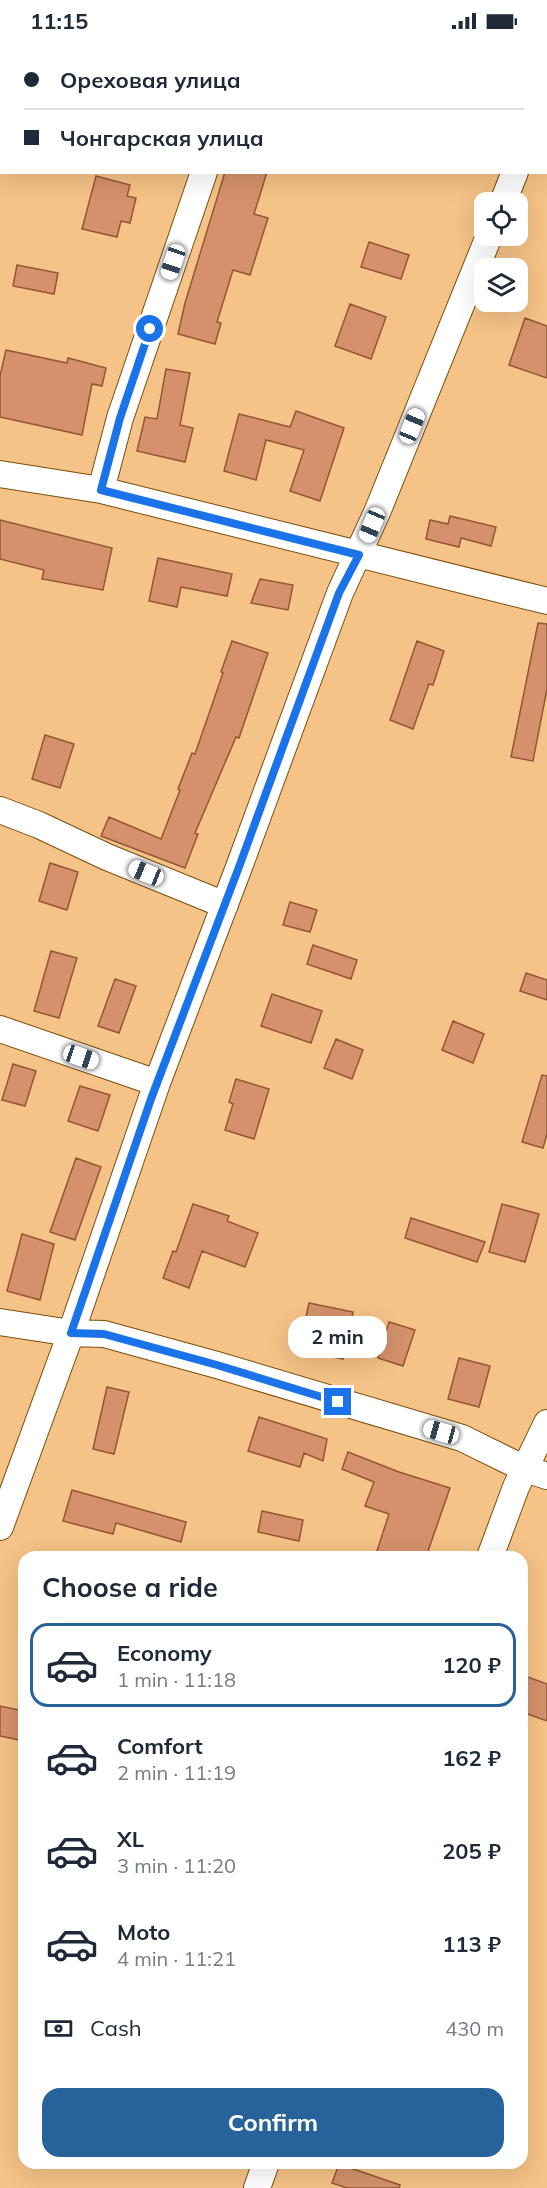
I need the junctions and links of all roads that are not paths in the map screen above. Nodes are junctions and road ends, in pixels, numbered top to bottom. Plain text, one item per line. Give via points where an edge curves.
1 (203, 174) edge
2 (514, 174) edge
3 (507, 192) edge
4 (485, 246) edge
5 (0, 474) edge
6 (101, 490) junction
7 (359, 555) junction
8 (547, 601) edge
9 (0, 810) edge
10 (225, 905) junction
11 (0, 1029) edge
12 (157, 1083) junction
13 (0, 1322) edge
14 (71, 1333) junction
15 (547, 1424) edge
16 (536, 1473) edge
17 (0, 1527) edge
18 (492, 1551) edge
19 (264, 2169) edge
20 (257, 2188) edge

1 - 6 street via 120,418
2 - 3 street
4 - 7 street
5 - 6 street
6 - 7 street
7 - 8 street
7 - 10 street via 339,593
9 - 10 street
10 - 12 street
11 - 12 street
12 - 14 street
13 - 14 street
14 - 16 street via 104,1334 462,1438
14 - 17 street
15 - 16 street
16 - 18 street via 516,1487
19 - 20 street

